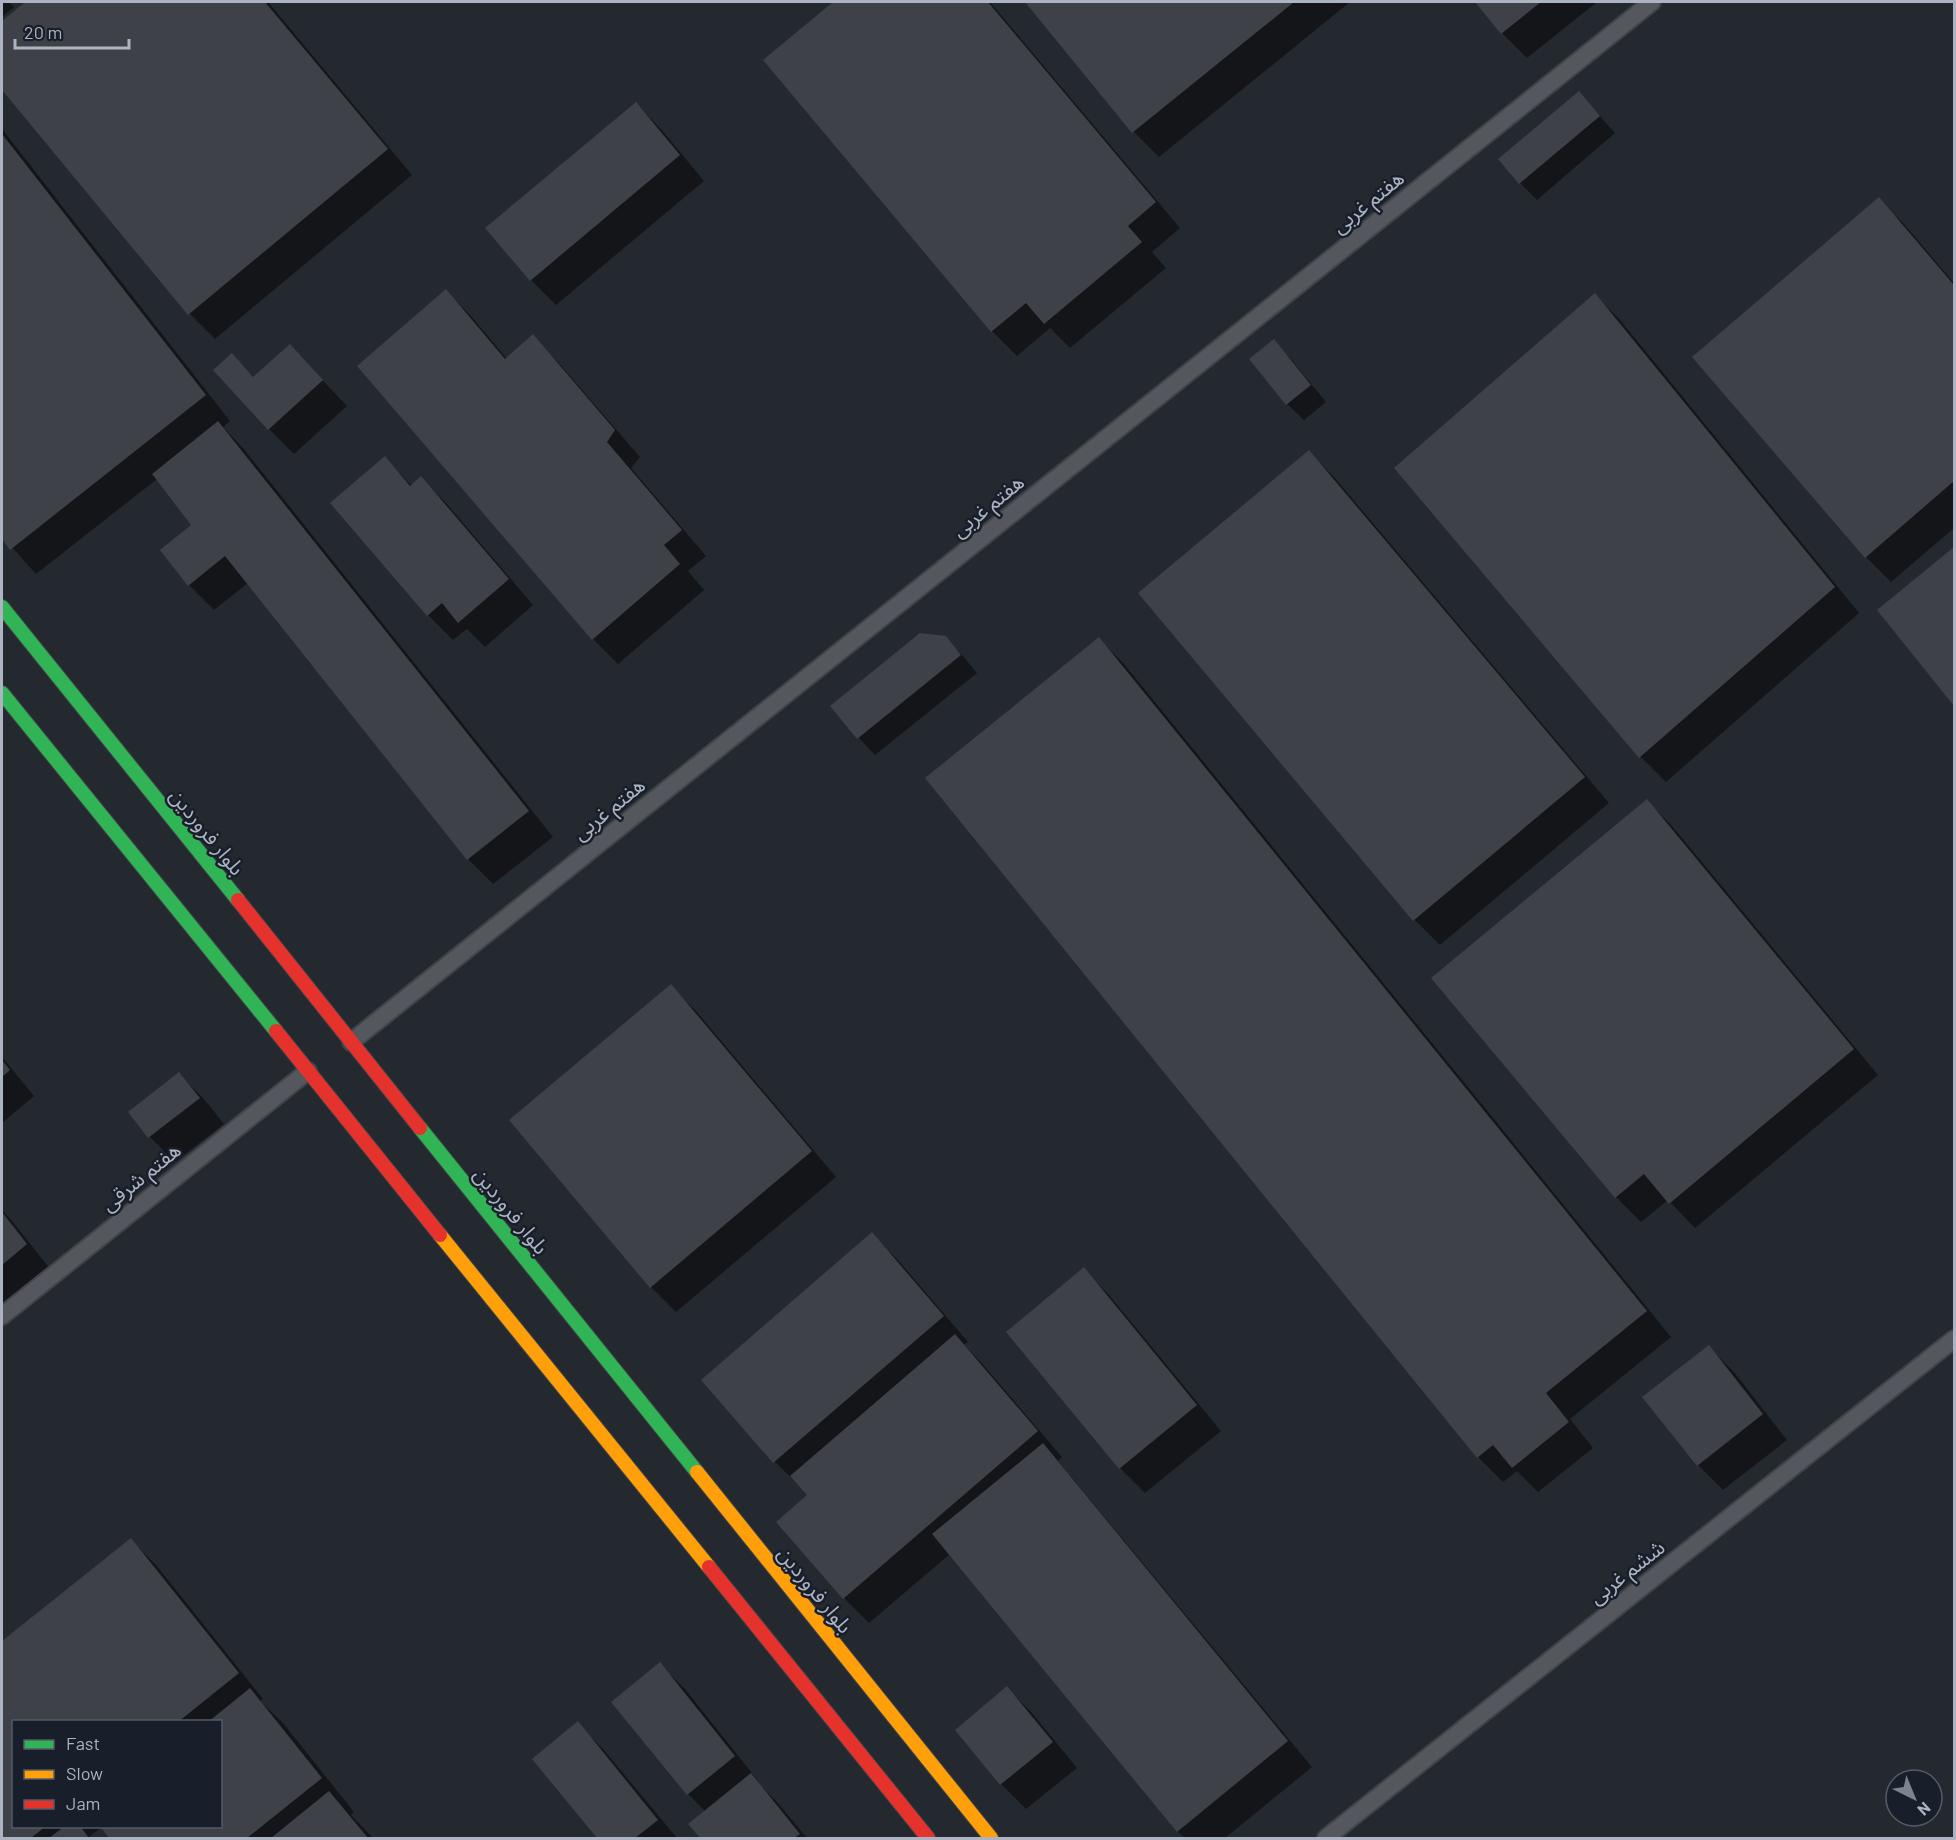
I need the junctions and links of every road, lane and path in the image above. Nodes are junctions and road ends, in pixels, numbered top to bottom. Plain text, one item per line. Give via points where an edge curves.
1 (1652, 2) edge
2 (2, 607) edge
3 (2, 693) edge
4 (346, 1045) junction
5 (312, 1068) junction
6 (2, 1316) edge
7 (1954, 1339) edge
8 (928, 1839) edge
9 (991, 1839) edge
10 (1326, 1839) edge

1 - 4 lane, هفتم غربی
2 - 4 street, بلوار فروردین
3 - 5 street
4 - 9 street, بلوار فروردین
5 - 6 lane, هفتم شرقی
5 - 8 street
7 - 10 lane, ششم غربی

